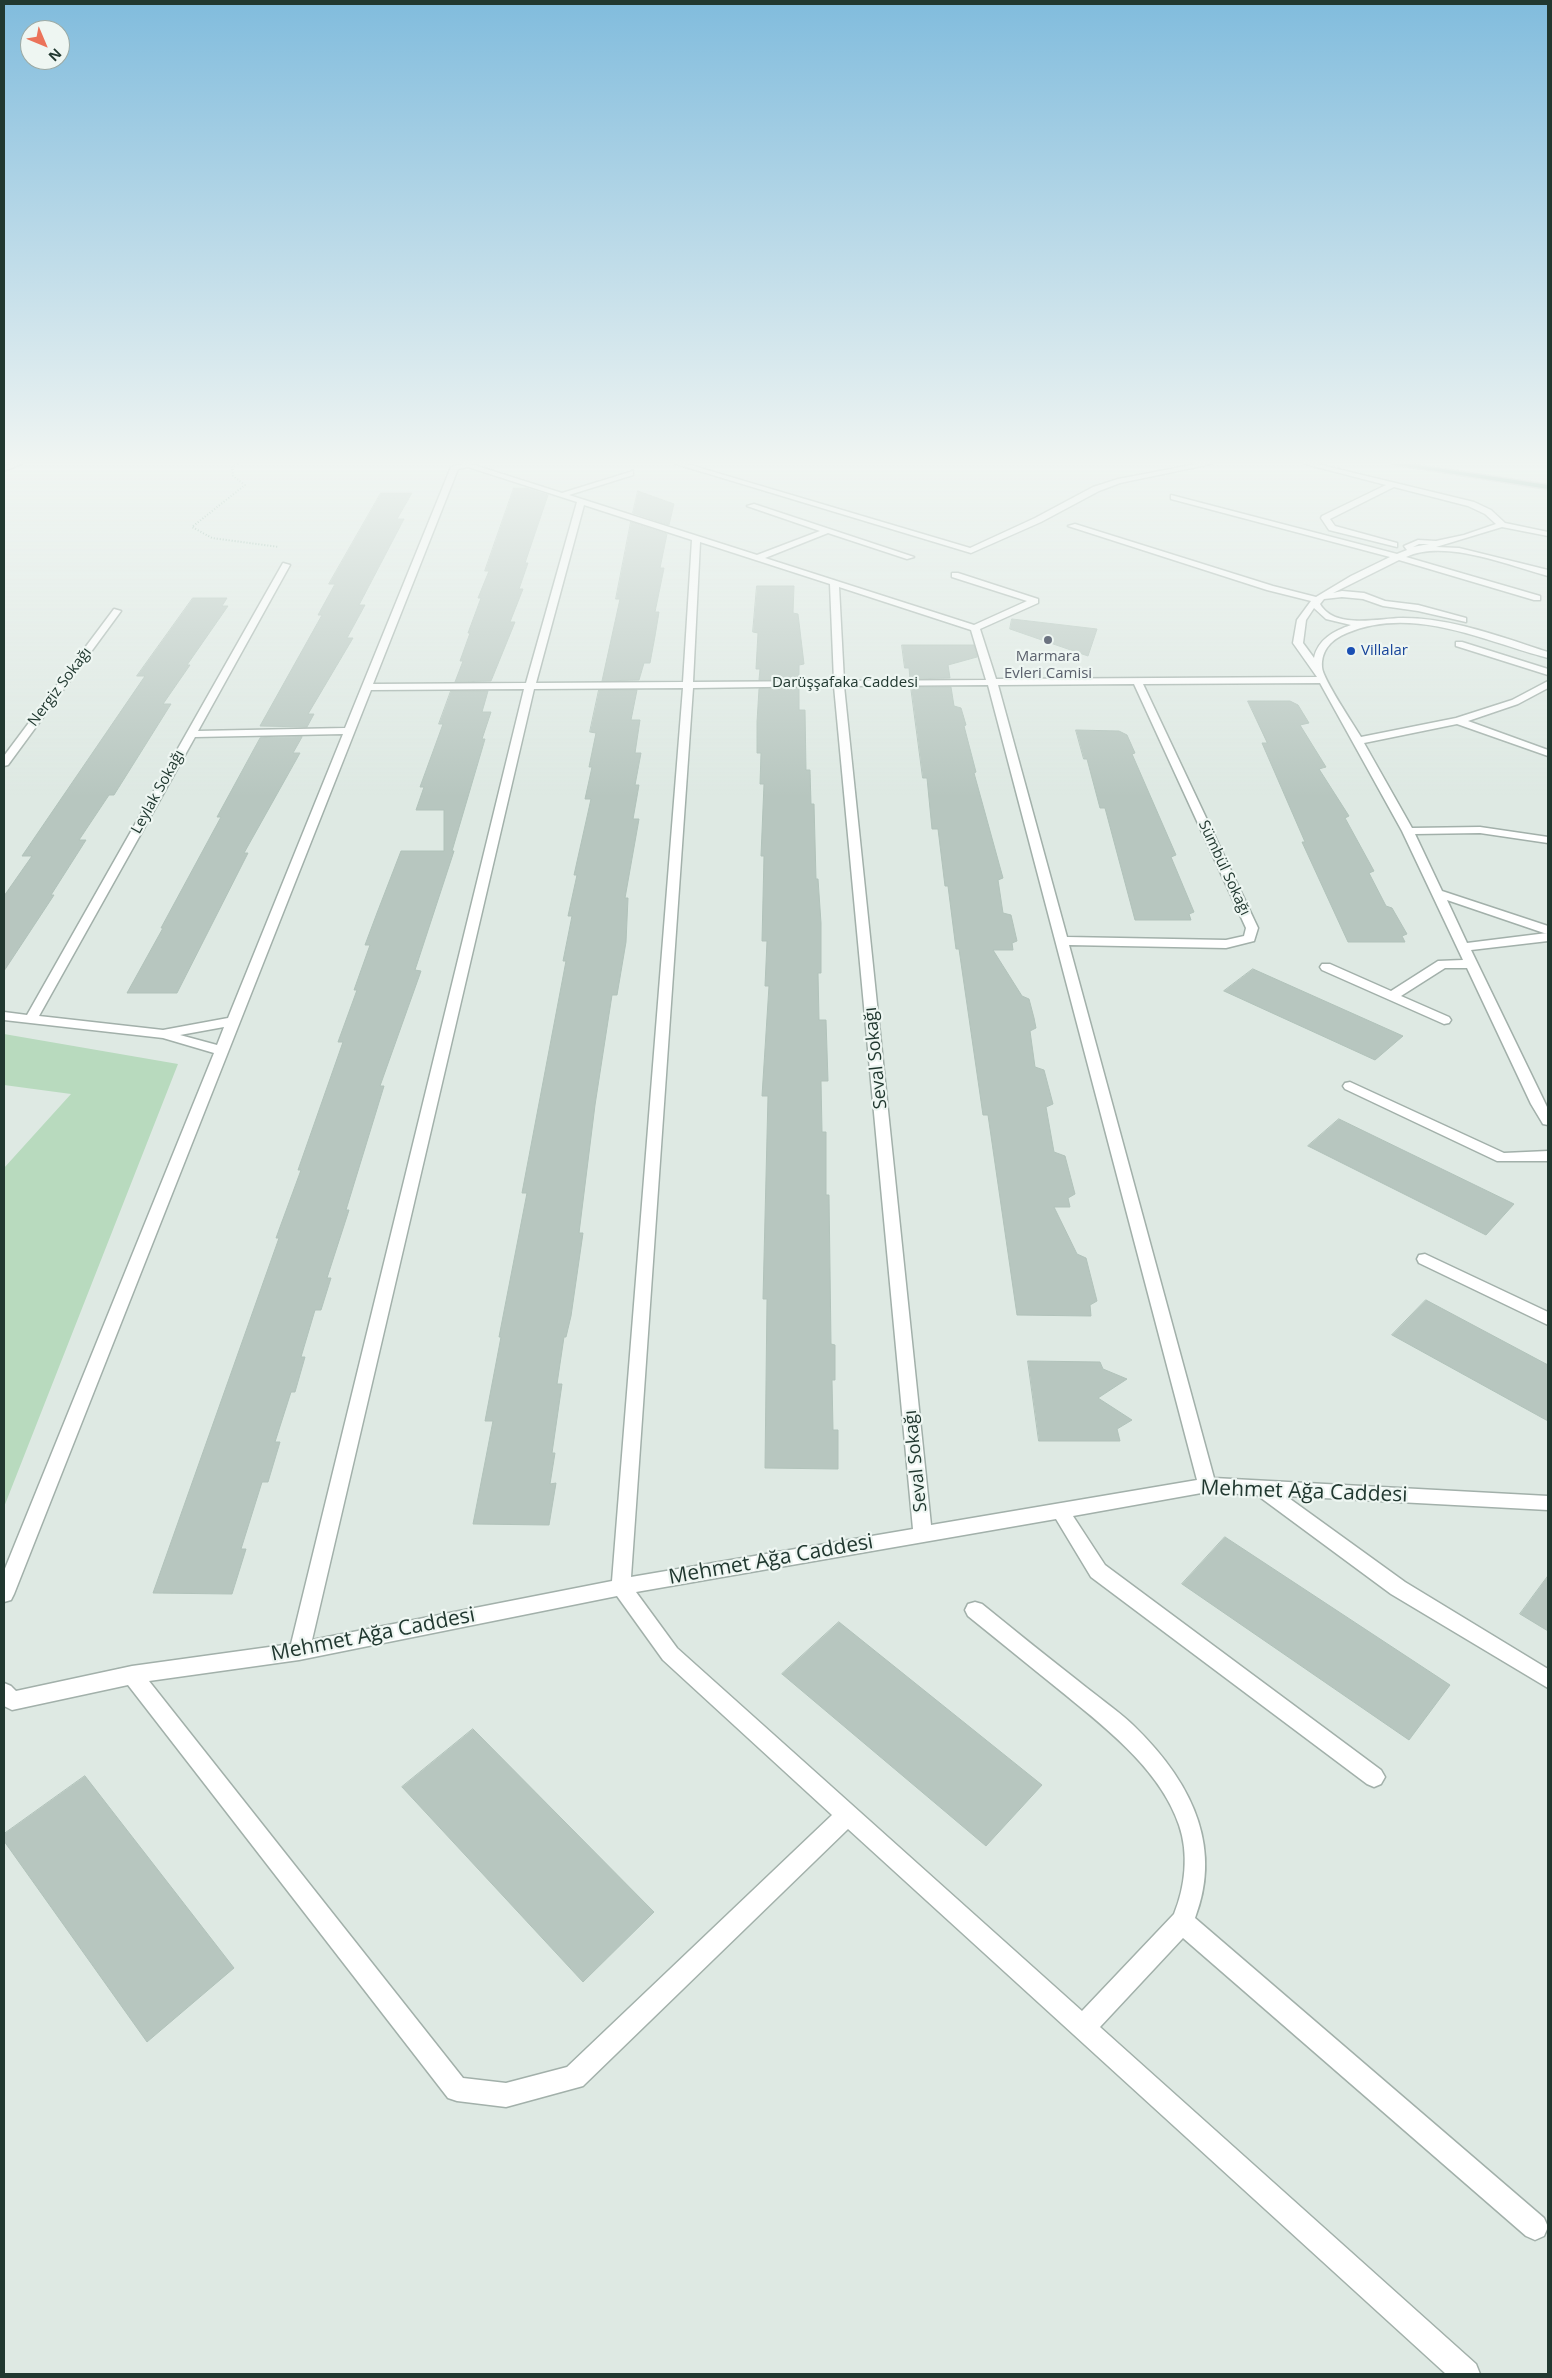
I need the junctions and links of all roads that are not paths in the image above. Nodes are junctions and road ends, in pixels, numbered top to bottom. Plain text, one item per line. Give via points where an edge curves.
1 (280, 575) edge
2 (412, 575) edge
3 (561, 575) edge
4 (694, 575) edge
5 (811, 575) edge
6 (955, 575) dead end
7 (1228, 575) edge
8 (1360, 575) joint
9 (1459, 575) edge
10 (834, 582) junction
11 (1537, 598) dead end
12 (1318, 600) junction
13 (1383, 603) junction
14 (117, 611) dead end
15 (1371, 622) junction
16 (975, 628) junction
17 (1459, 644) dead end
18 (1548, 645) edge
19 (1548, 655) edge
20 (1317, 669) junction
21 (1548, 672) edge
22 (1323, 680) junction
23 (1136, 681) junction
24 (992, 682) junction
25 (839, 683) junction
26 (1548, 684) edge
27 (688, 685) junction
28 (530, 686) junction
29 (367, 687) junction
30 (1458, 721) junction
31 (350, 731) junction
32 (191, 734) junction
33 (1358, 741) junction
34 (1548, 753) edge
35 (4, 763) edge
36 (1408, 831) junction
37 (1548, 840) edge
38 (1437, 893) junction
39 (1548, 930) edge
40 (1548, 937) edge
41 (1062, 940) junction
42 (1463, 947) junction
43 (1471, 964) junction
44 (1326, 967) dead end
45 (1392, 996) junction
46 (4, 1016) edge
47 (31, 1019) junction
48 (1444, 1020) dead end
49 (233, 1021) junction
50 (163, 1034) junction
51 (221, 1051) junction
52 (1350, 1086) dead end
53 (1548, 1121) edge
54 (1548, 1156) edge
55 (1425, 1259) dead end
56 (1548, 1319) edge
57 (1207, 1485) junction
58 (1261, 1488) junction
59 (1548, 1502) edge
60 (1060, 1510) junction
61 (923, 1534) junction
62 (621, 1587) junction
63 (4, 1594) edge
64 (975, 1610) dead end
65 (299, 1651) junction
66 (132, 1675) junction
67 (1548, 1679) edge
68 (7, 1700) edge
69 (1374, 1777) dead end
70 (847, 1815) junction
71 (1182, 1922) junction
72 (1083, 2028) junction
73 (1535, 2227) dead end
74 (1466, 2374) edge

1 - 32 street, Leylak Sokağı
2 - 29 street
3 - 28 street
4 - 27 street
5 - 10 street
6 - 16 street via 1035,601
7 - 12 street
8 - 12 street
8 - 13 street via 1364,585
9 - 11 street
10 - 16 street
10 - 25 street, Seval Sokağı
12 - 13 street via 1348,594
12 - 15 street via 1318,609 1324,614 1346,621
12 - 20 street via 1300,622 1298,643
13 - 15 street via 1391,612 1388,617
13 - 18 street via 1452,616
14 - 35 street, Nergiz Sokağı
15 - 19 street via 1446,625
15 - 20 street via 1329,638 1321,650
16 - 24 street
17 - 21 street
20 - 22 street
22 - 23 street, Darüşşafaka Caddesi
22 - 33 street
23 - 24 street, Darüşşafaka Caddesi
23 - 41 street, Sümbül Sokağı via 1252,928 1250,938 1226,944
24 - 25 street, Darüşşafaka Caddesi
24 - 41 street
25 - 27 street, Darüşşafaka Caddesi
25 - 61 street, Seval Sokağı
26 - 30 street via 1515,702
27 - 28 street, Darüşşafaka Caddesi
27 - 62 street
28 - 29 street, Darüşşafaka Caddesi
28 - 65 street
29 - 31 street
30 - 33 street
30 - 34 street
31 - 32 street
31 - 49 street
32 - 47 street, Leylak Sokağı
33 - 36 street
36 - 37 street via 1480,830
36 - 38 street
38 - 39 street
38 - 42 street
40 - 42 street
41 - 57 street
42 - 43 street
43 - 45 street via 1442,964
43 - 53 street
44 - 45 street
45 - 48 street
46 - 47 street
47 - 50 street
49 - 50 street
49 - 51 street
50 - 51 street
51 - 63 street
52 - 54 street via 1502,1158
55 - 56 street
57 - 58 street, Mehmet Ağa Caddesi
57 - 60 street, Mehmet Ağa Caddesi
58 - 59 street, Mehmet Ağa Caddesi
58 - 67 street via 1398,1588
60 - 61 street, Mehmet Ağa Caddesi
60 - 69 street via 1098,1571
61 - 62 street, Mehmet Ağa Caddesi
62 - 65 street, Mehmet Ağa Caddesi
62 - 70 street via 670,1654
64 - 71 street via 1126,1732 1165,1778 1190,1825 1195,1850 1196,1875
65 - 66 street, Mehmet Ağa Caddesi
66 - 68 street, Mehmet Ağa Caddesi
66 - 70 street via 457,2089 506,2095 574,2077
70 - 72 street
71 - 72 street
71 - 73 street
72 - 74 street

